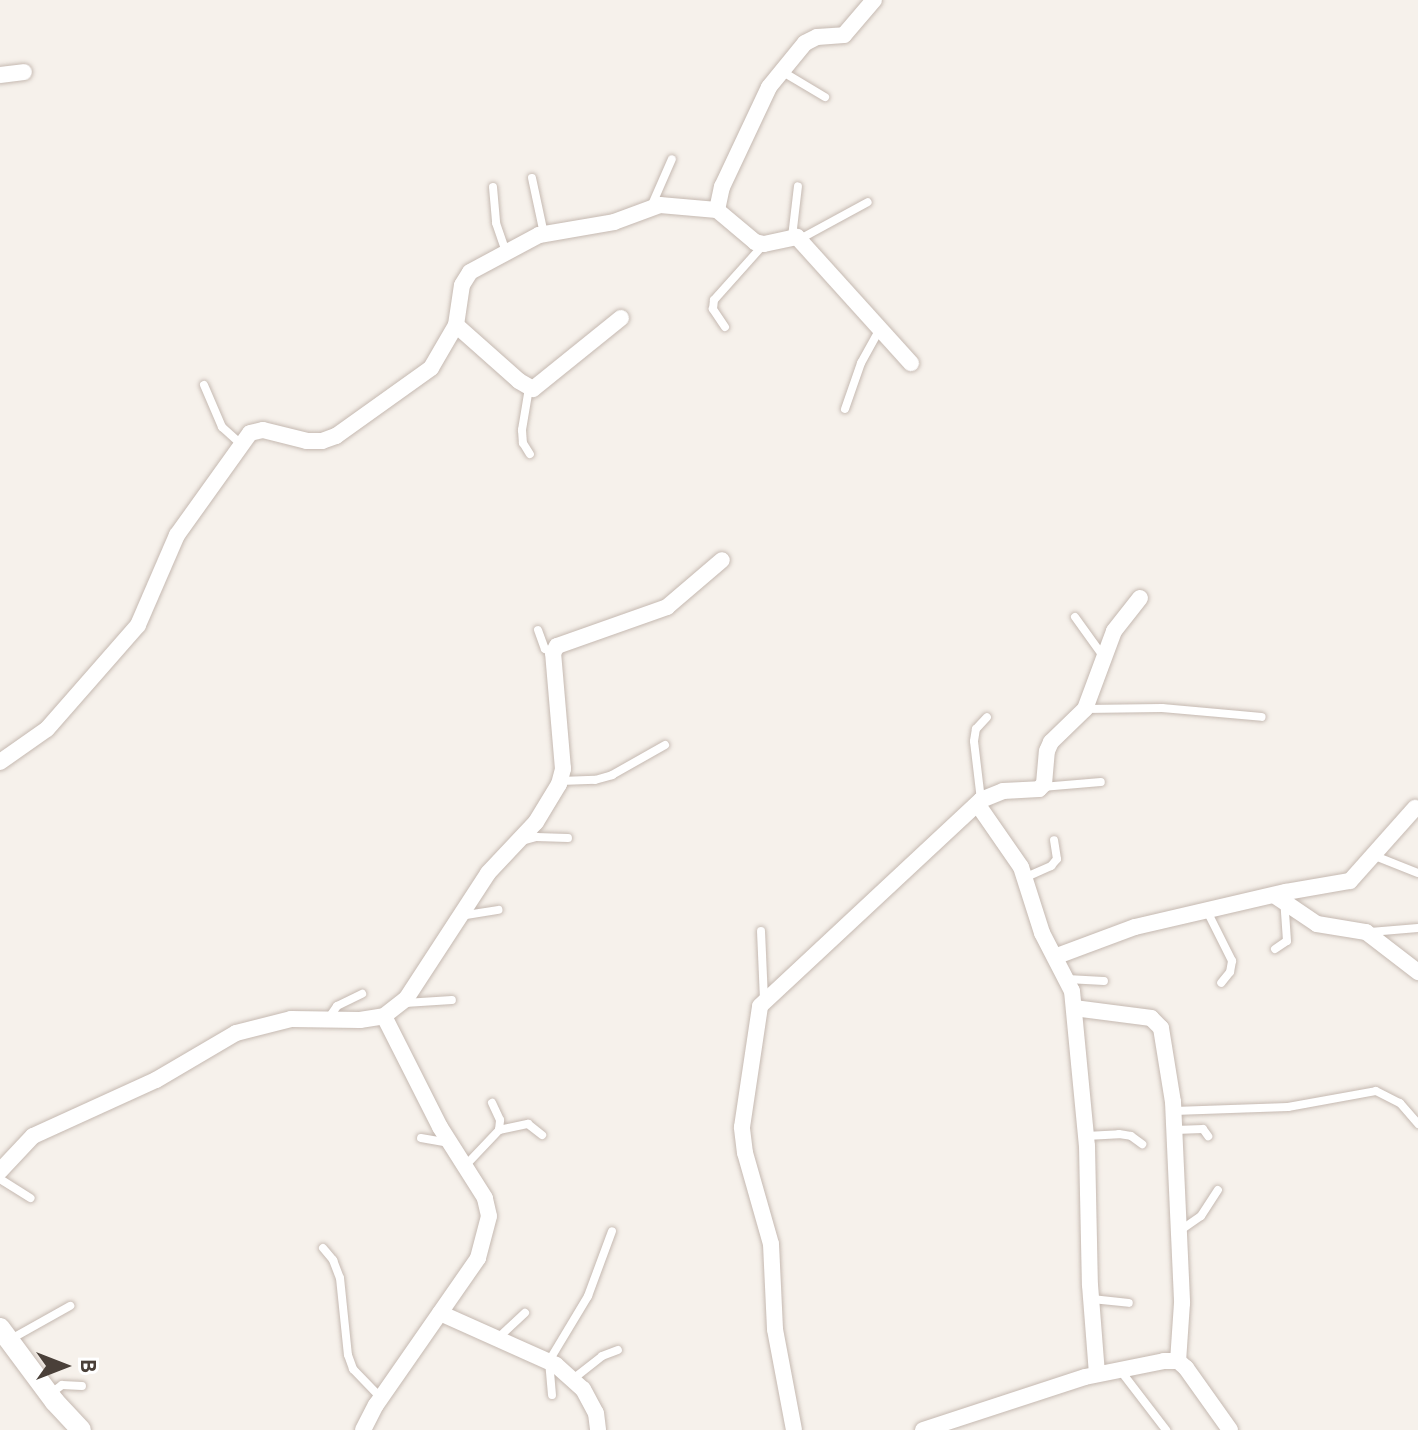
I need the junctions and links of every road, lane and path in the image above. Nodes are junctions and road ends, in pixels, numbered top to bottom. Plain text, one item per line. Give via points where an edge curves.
1 (874, 0) edge
2 (24, 72) dead end
3 (783, 72) junction
4 (0, 75) edge
5 (825, 97) dead end
6 (672, 159) dead end
7 (532, 178) dead end
8 (798, 186) dead end
9 (493, 187) dead end
10 (868, 202) dead end
11 (650, 208) junction
12 (717, 210) junction
13 (544, 234) junction
14 (796, 238) junction
15 (764, 244) junction
16 (506, 252) junction
17 (621, 318) dead end
18 (456, 325) junction
19 (725, 327) dead end
20 (880, 328) junction
21 (911, 363) dead end
22 (204, 385) dead end
23 (529, 388) junction
24 (845, 409) dead end
25 (241, 444) junction
26 (530, 454) dead end
27 (722, 560) dead end
28 (1140, 598) dead end
29 (1075, 617) dead end
30 (538, 630) dead end
31 (553, 653) junction
32 (1103, 656) junction
33 (1085, 709) junction
34 (987, 717) dead end
35 (1262, 717) dead end
36 (665, 745) dead end
37 (0, 762) edge
38 (560, 781) junction
39 (1101, 782) dead end
40 (1041, 787) junction
41 (980, 802) junction
42 (1415, 808) dead end
43 (568, 838) dead end
44 (1054, 840) dead end
45 (520, 841) junction
46 (1375, 856) junction
47 (1418, 873) edge
48 (1024, 878) junction
49 (1278, 898) junction
50 (499, 910) dead end
51 (1207, 910) junction
52 (460, 916) junction
53 (1418, 928) edge
54 (761, 931) dead end
55 (1366, 932) junction
56 (1275, 949) dead end
57 (1057, 956) junction
58 (1418, 972) edge
59 (1067, 979) junction
60 (1104, 981) dead end
61 (1221, 983) dead end
62 (362, 994) dead end
63 (764, 999) junction
64 (452, 1000) dead end
65 (401, 1003) junction
66 (1074, 1008) junction
67 (384, 1016) junction
68 (327, 1020) junction
69 (492, 1103) dead end
70 (1173, 1111) junction
71 (1418, 1124) edge
72 (499, 1130) junction
73 (1174, 1130) junction
74 (542, 1135) dead end
75 (1086, 1136) junction
76 (1208, 1136) dead end
77 (421, 1138) dead end
78 (451, 1143) junction
79 (1142, 1144) dead end
80 (465, 1166) junction
81 (0, 1171) edge
82 (0, 1179) edge
83 (1218, 1190) dead end
84 (30, 1198) dead end
85 (612, 1231) dead end
86 (1178, 1232) junction
87 (323, 1248) dead end
88 (1092, 1299) junction
89 (1129, 1303) dead end
90 (70, 1306) dead end
91 (440, 1313) junction
92 (525, 1313) dead end
93 (5, 1334) edge
94 (498, 1338) junction
95 (618, 1350) dead end
96 (549, 1361) junction
97 (1178, 1361) junction
98 (1120, 1370) junction
99 (1097, 1374) junction
100 (572, 1380) junction
101 (82, 1386) dead end
102 (49, 1394) junction
103 (552, 1395) dead end
104 (381, 1398) junction
105 (81, 1430) edge
106 (363, 1430) edge
107 (598, 1430) edge
108 (794, 1430) edge
109 (923, 1430) edge
110 (1166, 1430) edge
111 (1230, 1430) edge

1 - 3 street via 844,35 805,43
2 - 4 street
3 - 5 lane
3 - 12 street via 769,87 744,139
6 - 11 lane
7 - 13 lane
8 - 14 lane
9 - 16 lane via 496,223
10 - 14 lane
11 - 12 street
11 - 13 street via 614,222
12 - 15 street
13 - 16 street
14 - 15 street
14 - 20 street
15 - 19 lane via 714,300 713,309
16 - 18 street via 465,277
17 - 23 street via 538,388
18 - 23 street
18 - 25 street via 431,368 336,436 307,441 263,430 250,433
20 - 21 street
20 - 24 lane
22 - 25 lane via 222,427
23 - 26 lane via 522,430
25 - 37 street via 177,535 138,625 47,729
27 - 31 street via 667,607 557,646
28 - 32 street via 1114,631
29 - 32 lane
30 - 31 lane via 545,649
31 - 38 street via 563,751
32 - 33 street
33 - 35 lane via 1162,708
33 - 40 street via 1051,742
34 - 41 lane via 974,741
36 - 38 lane via 612,775
38 - 45 street
39 - 40 lane
40 - 41 street via 992,794
41 - 48 street
41 - 63 street
42 - 46 street
43 - 45 lane
44 - 48 lane via 1057,859
45 - 52 street via 488,873
46 - 47 lane
46 - 49 street via 1350,881
48 - 57 street via 1042,933
49 - 51 street
49 - 55 street via 1317,924
49 - 56 lane via 1287,941
50 - 52 lane
51 - 57 street via 1135,927
51 - 61 lane via 1232,961
52 - 65 street
53 - 55 lane
54 - 63 lane
55 - 58 street
57 - 59 street
59 - 60 lane
59 - 66 street
62 - 68 lane via 337,1006
63 - 108 street via 742,1127 771,1244 775,1329
64 - 65 lane
65 - 67 street
66 - 70 street via 1156,1020
66 - 75 street
67 - 68 street
67 - 78 street
68 - 81 street via 291,1019 236,1033 156,1080 33,1136
69 - 72 lane
70 - 71 lane via 1288,1107 1376,1091 1400,1103
70 - 73 street
72 - 74 lane via 528,1124
72 - 80 lane
73 - 76 lane via 1203,1129
73 - 86 street
75 - 79 lane via 1119,1134
75 - 88 street
77 - 78 lane
78 - 80 street
80 - 91 street via 485,1198 487,1233 478,1258
82 - 84 lane
83 - 86 lane via 1201,1216
85 - 96 lane via 588,1296
86 - 97 street
87 - 104 lane via 340,1278 353,1369
88 - 89 lane
88 - 99 street
90 - 93 lane
91 - 94 street
91 - 104 street
92 - 94 lane
93 - 102 street
94 - 96 street
95 - 100 lane
96 - 100 street
96 - 103 lane
97 - 98 street
97 - 111 street
98 - 99 street
98 - 110 lane
99 - 109 street
100 - 107 street via 596,1413
101 - 102 lane via 62,1385
102 - 105 street
104 - 106 street

